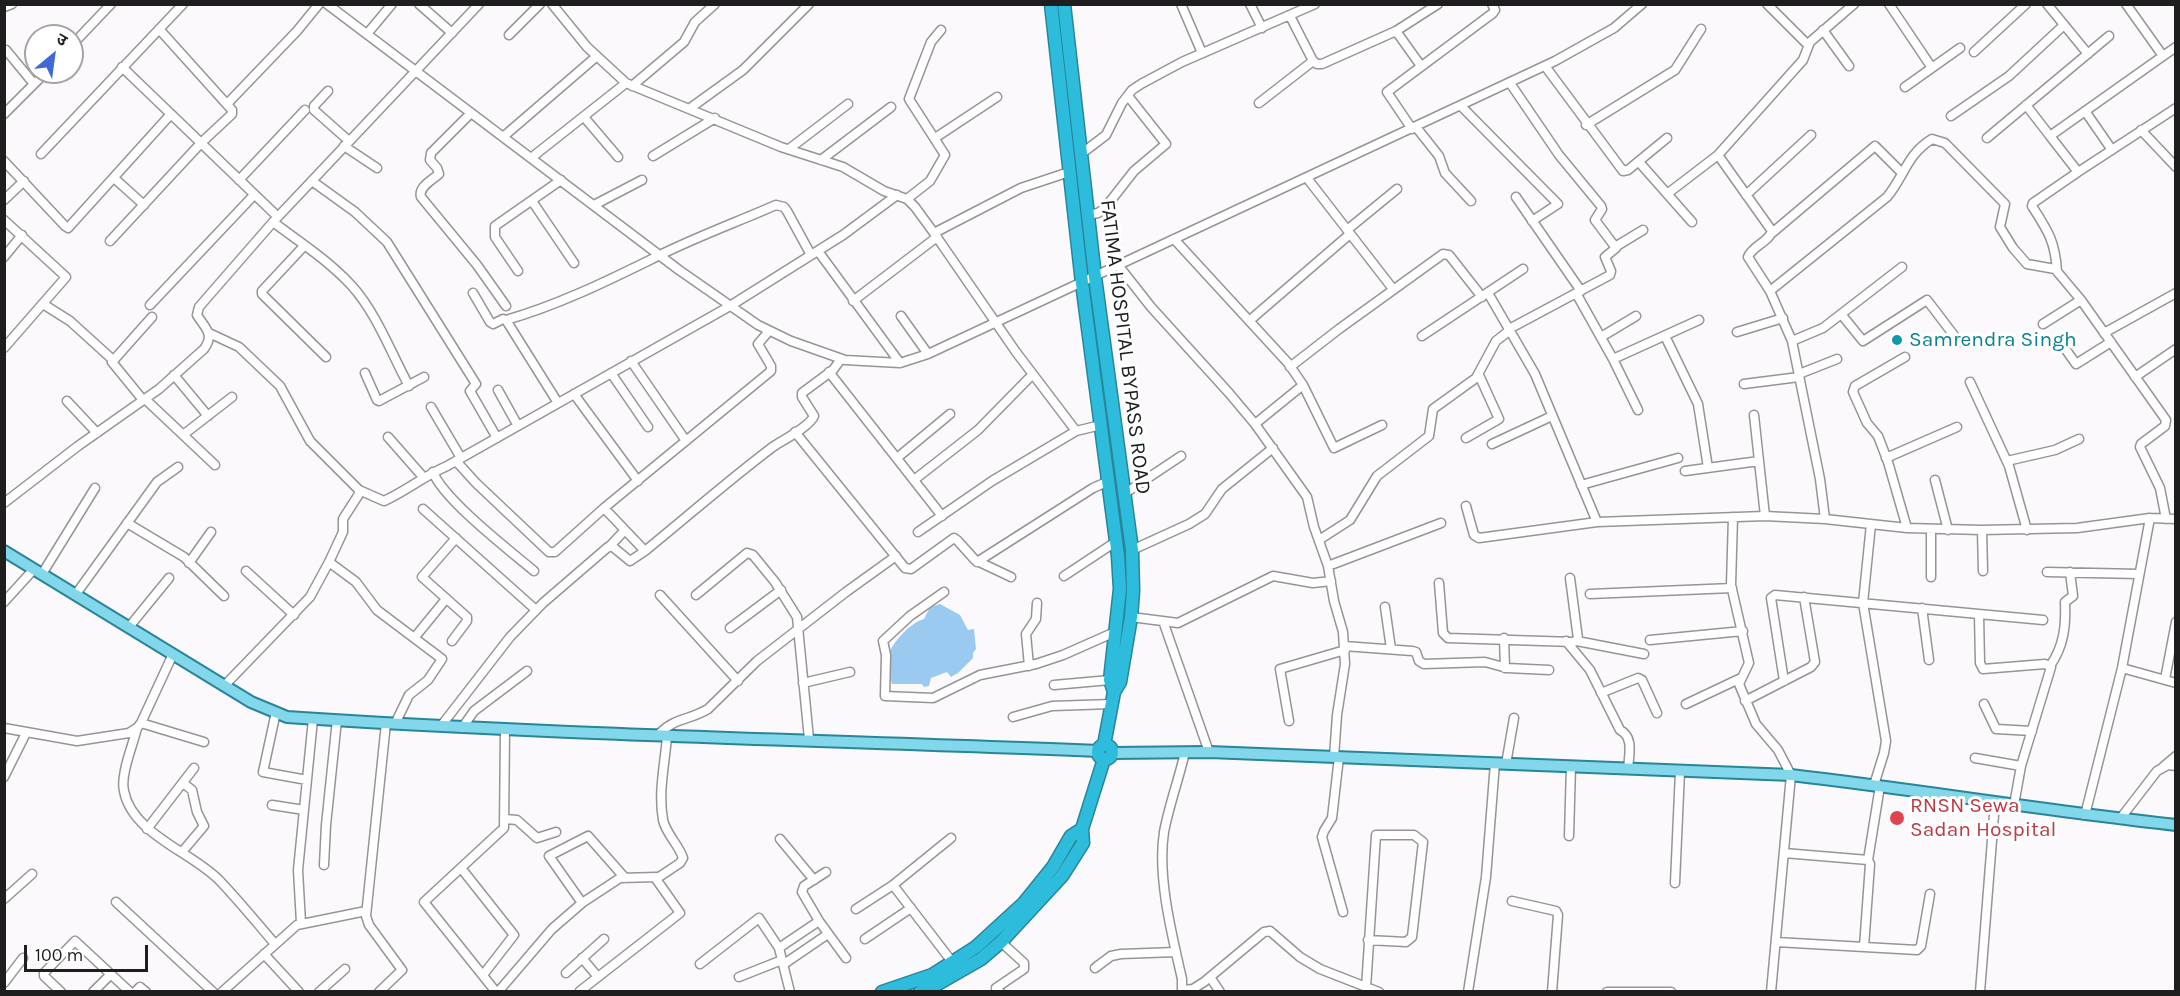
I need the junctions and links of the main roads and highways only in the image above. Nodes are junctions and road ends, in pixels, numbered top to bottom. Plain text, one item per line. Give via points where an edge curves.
1 (1051, 4) edge
2 (1064, 4) edge
3 (1109, 381) junction
4 (1095, 383) junction
5 (4, 552) edge
6 (1112, 692) junction
7 (1105, 752) junction
8 (2175, 825) edge
9 (1082, 829) junction
10 (907, 988) edge
11 (882, 992) edge
12 (920, 992) edge

1 - 4 highway, FATIMA HOSPITAL BYPASS ROAD
2 - 3 highway, FATIMA HOSPITAL BYPASS ROAD
3 - 4 highway
3 - 6 highway, FATIMA HOSPITAL BYPASS ROAD via 1132,550 1133,591 1120,682
4 - 6 highway, FATIMA HOSPITAL BYPASS ROAD via 1120,589
5 - 7 main road via 251,702 287,717 505,730
6 - 7 highway, FATIMA HOSPITAL BYPASS ROAD
7 - 8 main road via 1209,752 1791,775
7 - 9 highway, FATIMA HOSPITAL BYPASS ROAD
9 - 10 highway, FATIMA HOSPITAL BYPASS ROAD via 1071,836 1053,867 1024,903 976,947
9 - 12 highway, FATIMA HOSPITAL BYPASS ROAD via 1083,843 1062,876 1001,942 981,959
10 - 11 highway, FATIMA HOSPITAL BYPASS ROAD

